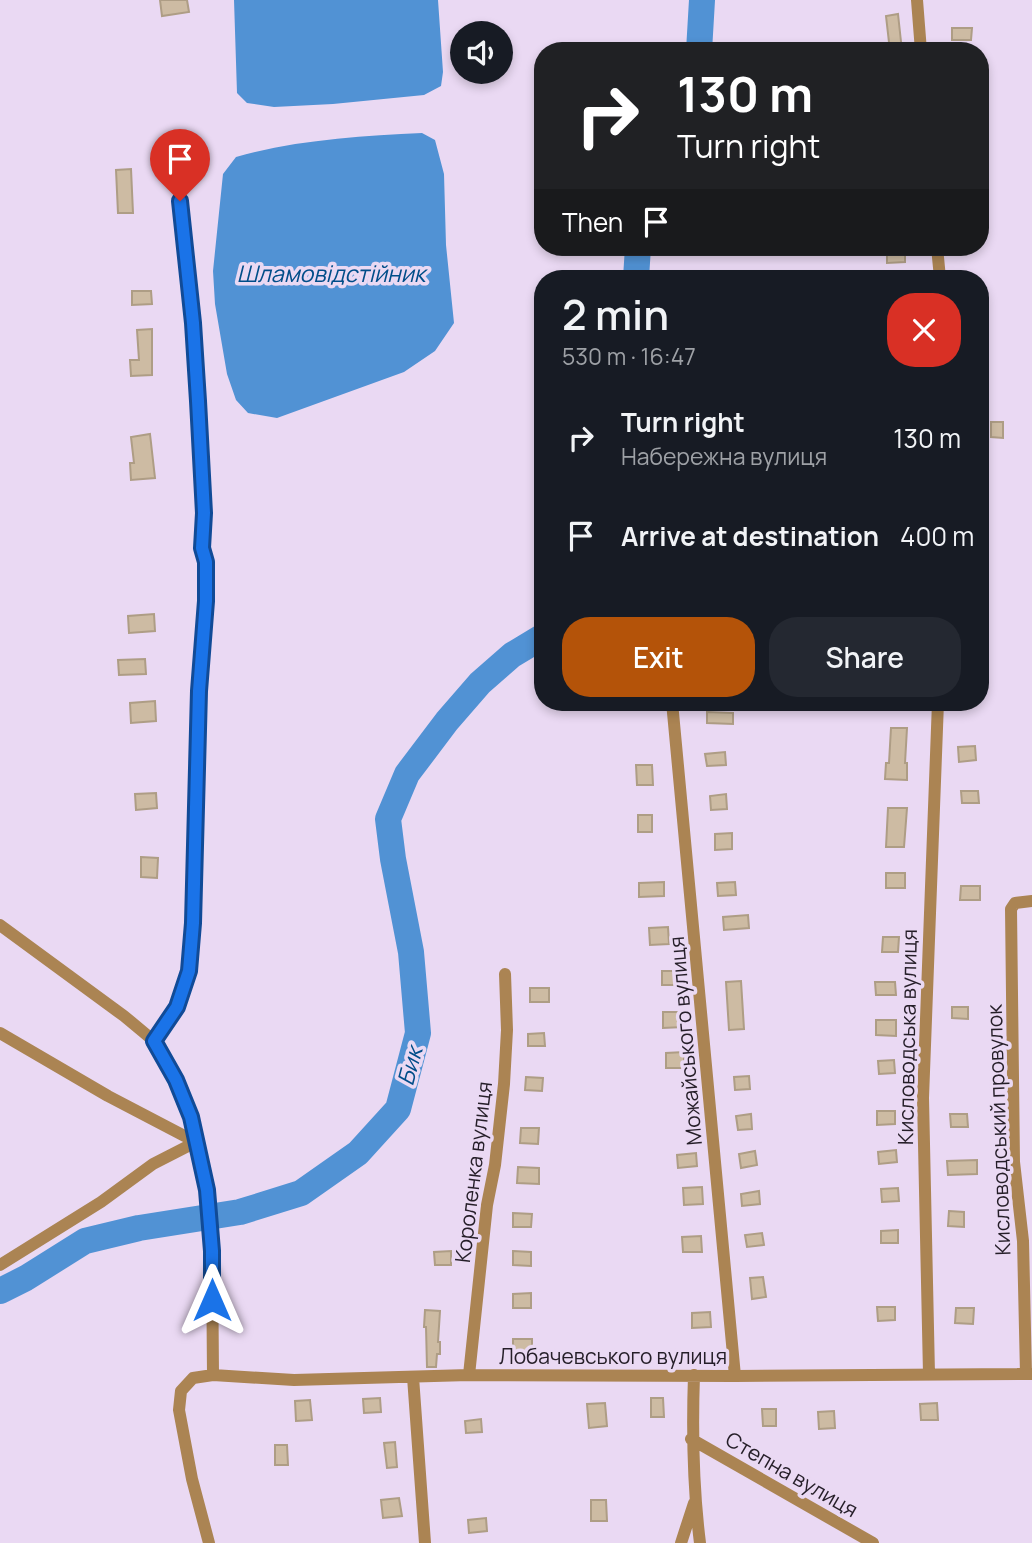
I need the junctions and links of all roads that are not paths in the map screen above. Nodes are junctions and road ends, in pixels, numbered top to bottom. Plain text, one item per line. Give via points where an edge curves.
1 (917, 0) edge
2 (920, 42) edge
3 (176, 158) dead end
4 (673, 711) edge
5 (938, 711) edge
6 (1032, 901) edge
7 (0, 925) edge
8 (505, 974) dead end
9 (0, 1033) edge
10 (154, 1041) junction
11 (196, 1142) junction
12 (0, 1265) edge
13 (929, 1374) junction
14 (1029, 1374) edge
15 (213, 1375) junction
16 (470, 1375) junction
17 (694, 1375) junction
18 (735, 1376) junction
19 (413, 1377) junction
20 (691, 1438) junction
21 (695, 1499) junction
22 (209, 1543) edge
23 (425, 1543) edge
24 (681, 1543) edge
25 (701, 1543) edge
26 (873, 1543) edge

1 - 2 street
3 - 10 street via 193,323 206,601 189,971 177,1007
4 - 18 street, Можайського вулиця
5 - 13 street, Кисловодська вулиця via 923,1098
6 - 14 street, Кисловодський провулок via 1015,903 1011,909 1014,1162
7 - 10 street
8 - 16 street, Короленка вулиця via 504,1084
9 - 11 street
10 - 11 street via 176,1080
11 - 12 street via 153,1164
11 - 15 street via 207,1190 212,1251
13 - 14 street, Лобачевського вулиця
13 - 18 street, Лобачевського вулиця
15 - 19 street, Лобачевського вулиця via 294,1380
15 - 22 street, Лобачевського вулиця via 194,1378 181,1391 179,1410
16 - 17 street, Лобачевського вулиця
16 - 19 street, Лобачевського вулиця
17 - 18 street, Лобачевського вулиця
17 - 20 street
19 - 23 street
20 - 21 street
20 - 26 street, Степна вулиця
21 - 24 street
21 - 25 street

